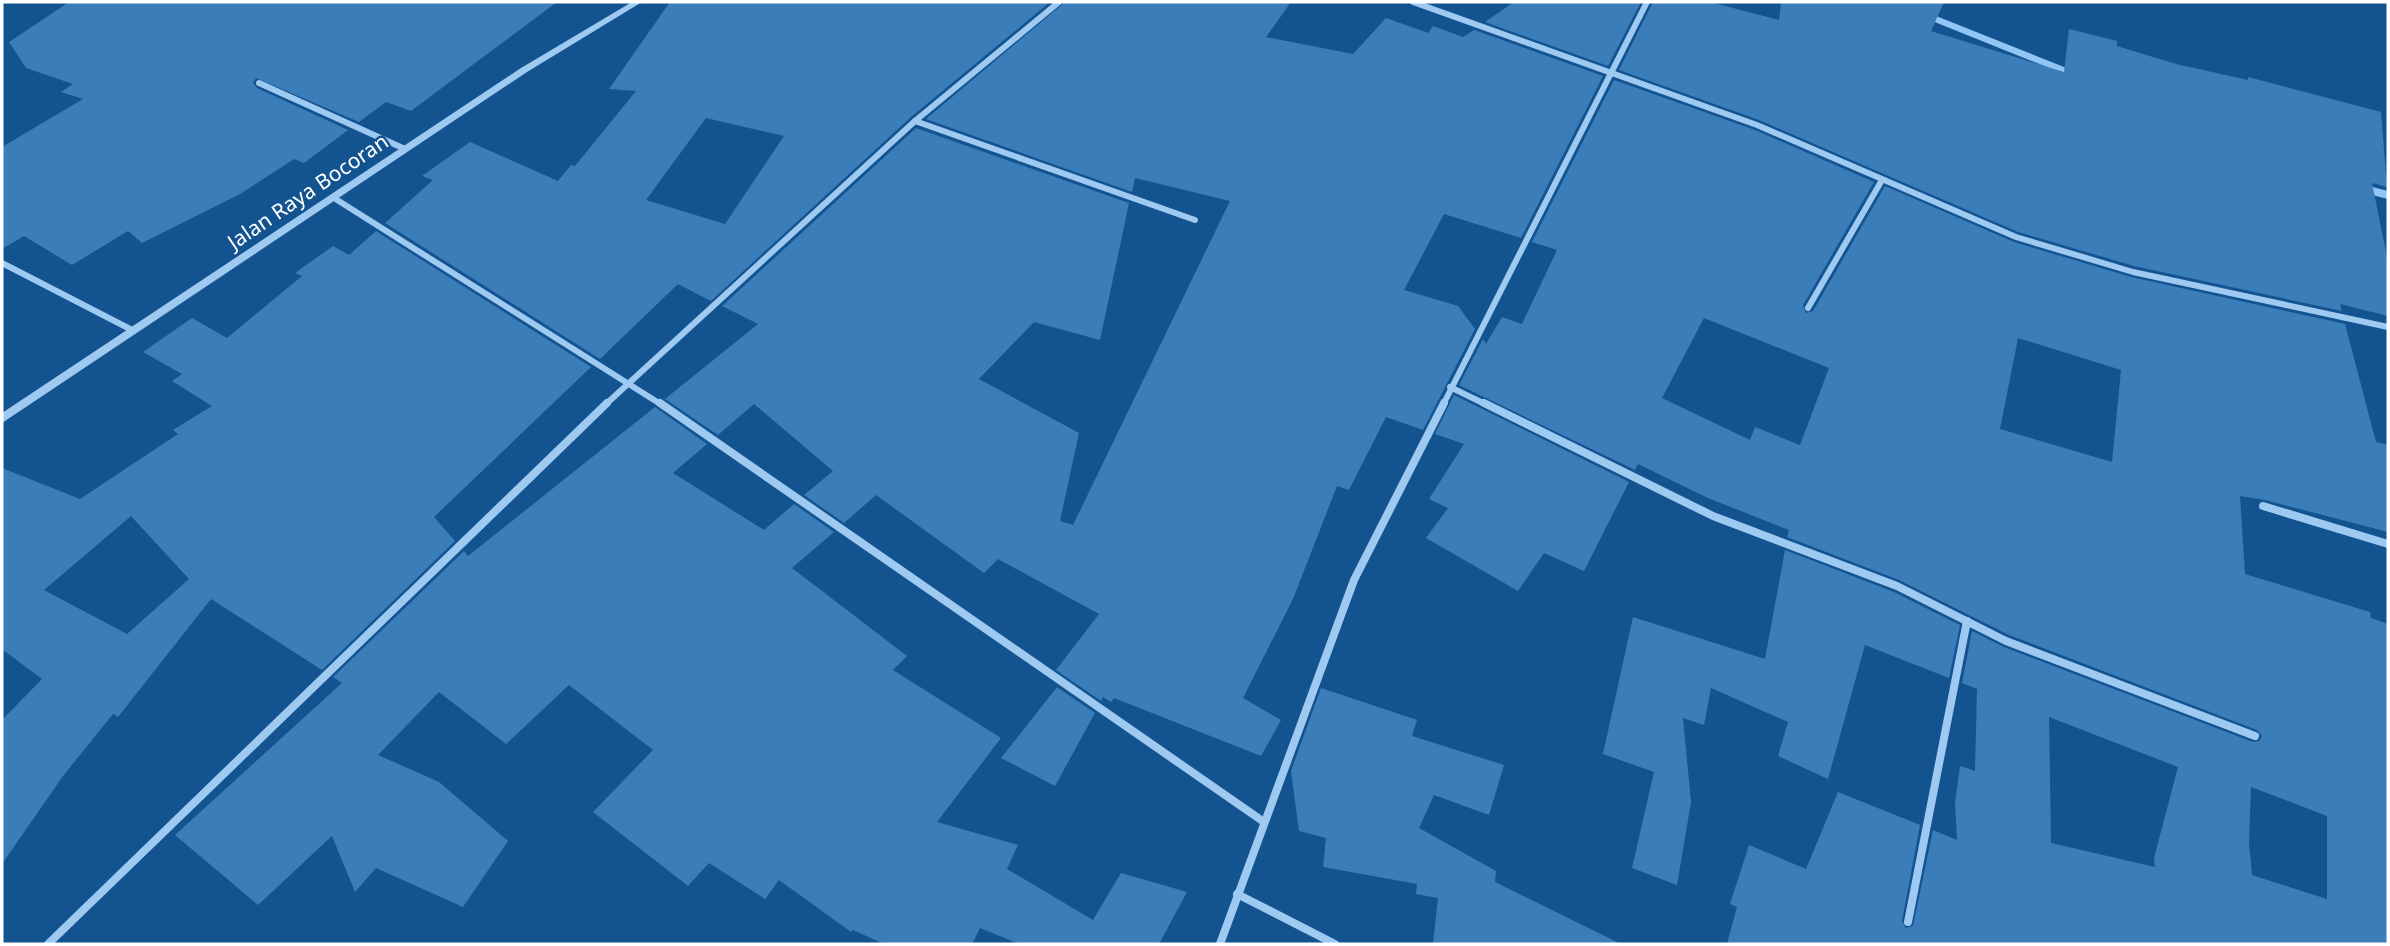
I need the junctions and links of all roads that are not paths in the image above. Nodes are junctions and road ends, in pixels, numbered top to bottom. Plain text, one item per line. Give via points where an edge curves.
1 (638, 2) edge
2 (1059, 2) edge
3 (1413, 2) edge
4 (1647, 2) edge
5 (1610, 71) junction
6 (259, 83) dead end
7 (915, 121) junction
8 (405, 149) junction
9 (1882, 180) junction
10 (334, 198) junction
11 (1195, 220) dead end
12 (2, 263) edge
13 (1808, 308) dead end
14 (2388, 327) edge
15 (134, 331) junction
16 (629, 382) junction
17 (1450, 387) junction
18 (2, 419) edge
19 (2263, 506) dead end
20 (2388, 544) edge
21 (1967, 621) junction
22 (2255, 736) dead end
23 (1264, 822) junction
24 (1237, 894) junction
25 (1908, 922) dead end
26 (48, 944) edge
27 (1220, 944) edge
28 (1335, 944) edge

1 - 8 street, Jalan Raya Bocoran
2 - 7 street
3 - 5 street
4 - 5 street
5 - 9 street via 1757,125
5 - 17 street
6 - 8 street
7 - 11 street
7 - 16 street
8 - 10 street, Jalan Raya Bocoran
9 - 13 street
9 - 14 street via 2015,237 2133,272
10 - 15 street, Jalan Raya Bocoran
10 - 16 street
12 - 15 street
15 - 18 street, Jalan Raya Bocoran
16 - 23 street
16 - 26 street
17 - 21 street via 1713,516 1897,586
17 - 23 street via 1354,580
19 - 20 street
21 - 22 street via 2006,641
21 - 25 street
23 - 24 street
24 - 27 street
24 - 28 street

